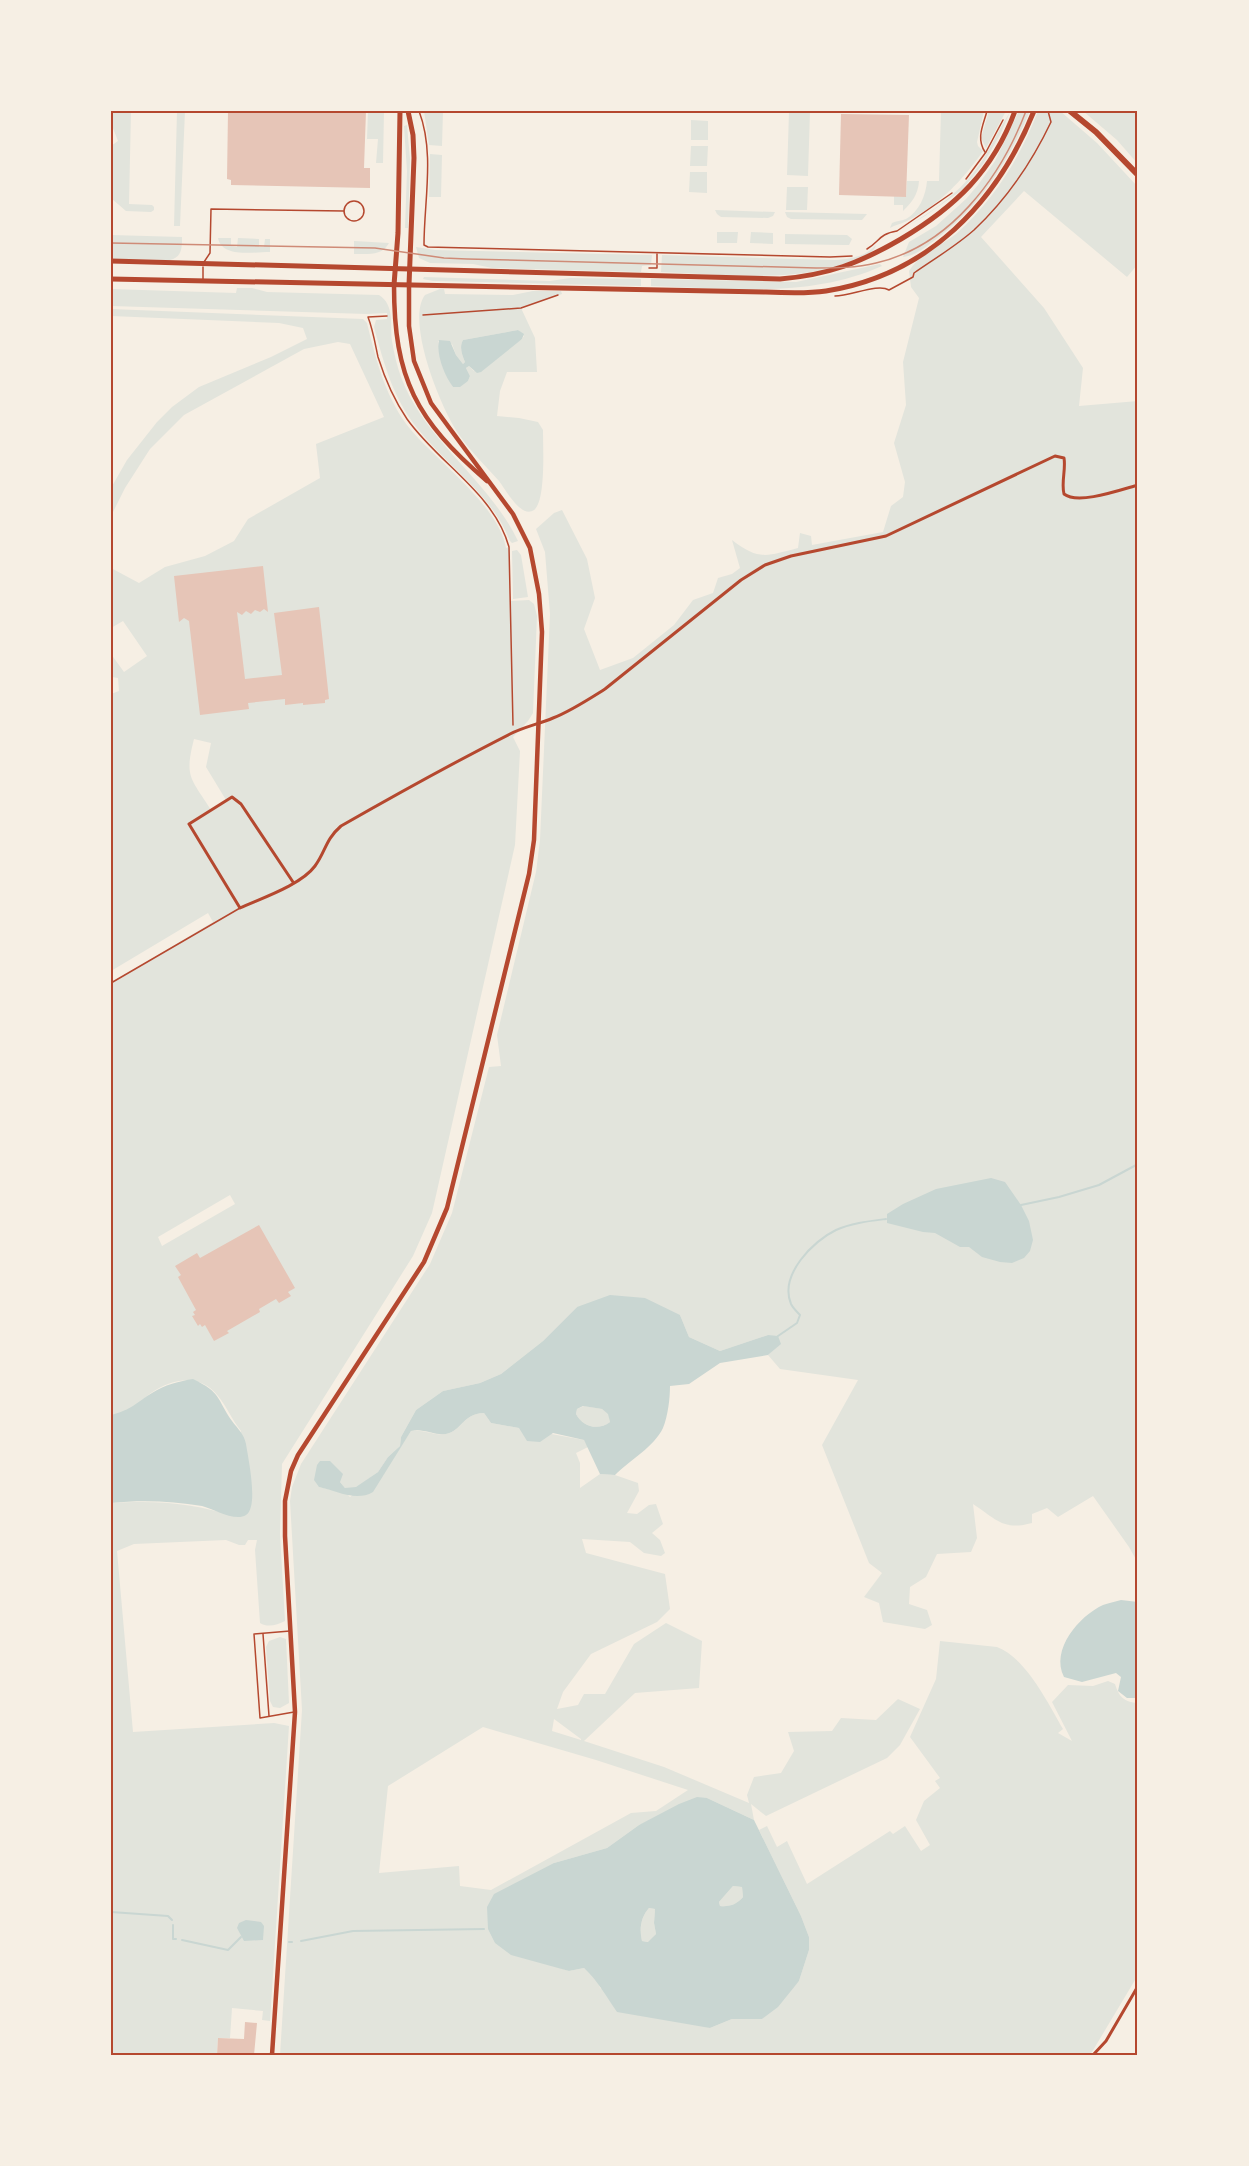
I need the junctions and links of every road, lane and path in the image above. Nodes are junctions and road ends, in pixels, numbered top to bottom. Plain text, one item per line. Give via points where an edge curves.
1 (400, 111) edge
2 (408, 111) edge
3 (419, 111) edge
4 (987, 111) edge
5 (1015, 111) edge
6 (1034, 111) edge
7 (1048, 111) edge
8 (1070, 111) edge
9 (1006, 116) dead end
10 (986, 152) junction
11 (1138, 175) edge
12 (965, 180) dead end
13 (956, 190) dead end
14 (344, 211) junction
15 (863, 251) dead end
16 (855, 255) dead end
17 (111, 261) edge
18 (203, 264) junction
19 (395, 269) junction
20 (411, 269) junction
21 (111, 279) edge
22 (203, 281) junction
23 (394, 285) junction
24 (410, 285) junction
25 (562, 294) dead end
26 (830, 296) dead end
27 (423, 315) dead end
28 (387, 316) dead end
29 (1138, 485) edge
30 (494, 487) junction
31 (538, 722) junction
32 (513, 732) junction
33 (293, 882) junction
34 (240, 908) junction
35 (111, 983) edge
36 (291, 1631) junction
37 (263, 1633) junction
38 (295, 1712) junction
39 (269, 1716) junction
40 (1138, 1986) edge
41 (272, 2055) edge
42 (1093, 2055) edge

1 - 19 main road
2 - 20 main road via 414,158
3 - 16 path via 427,149 424,245 428,247
4 - 10 path via 979,136
5 - 20 main road via 991,159 951,205 884,249 826,273 780,279
6 - 24 main road via 1013,157 974,211 926,251 863,282 805,293
7 - 26 path via 1051,122 1022,175 974,230 914,273 913,278 891,289 880,286 857,294
8 - 11 highway
9 - 10 path
10 - 12 path
13 - 15 path
14 - 14 lane via 355,221 364,212 360,203 354,201
14 - 18 lane via 211,209 210,253
17 - 18 main road
18 - 19 main road
18 - 22 lane
19 - 20 main road
19 - 23 main road
20 - 24 main road
21 - 22 main road
22 - 23 main road
23 - 24 main road
23 - 30 main road via 398,350 417,403 453,449
24 - 30 main road via 409,326 418,374 431,402
25 - 27 path via 521,308
28 - 32 path via 368,317 392,394 422,438 486,503 506,536
29 - 31 street via 1070,498 1062,486 1064,458 1055,456 886,536 765,565 733,585 605,689 553,718
30 - 31 main road via 527,540 539,594 542,632
31 - 32 street
31 - 36 main road via 529,874 447,1208 424,1262 291,1471 285,1501
32 - 33 street via 341,826 331,835 317,864
33 - 34 street
33 - 34 street via 241,804 232,797 189,825
34 - 35 lane
36 - 37 lane
36 - 38 main road
37 - 39 lane
37 - 39 lane via 254,1634 260,1718
38 - 39 lane
38 - 41 main road
40 - 42 street via 1106,2041

